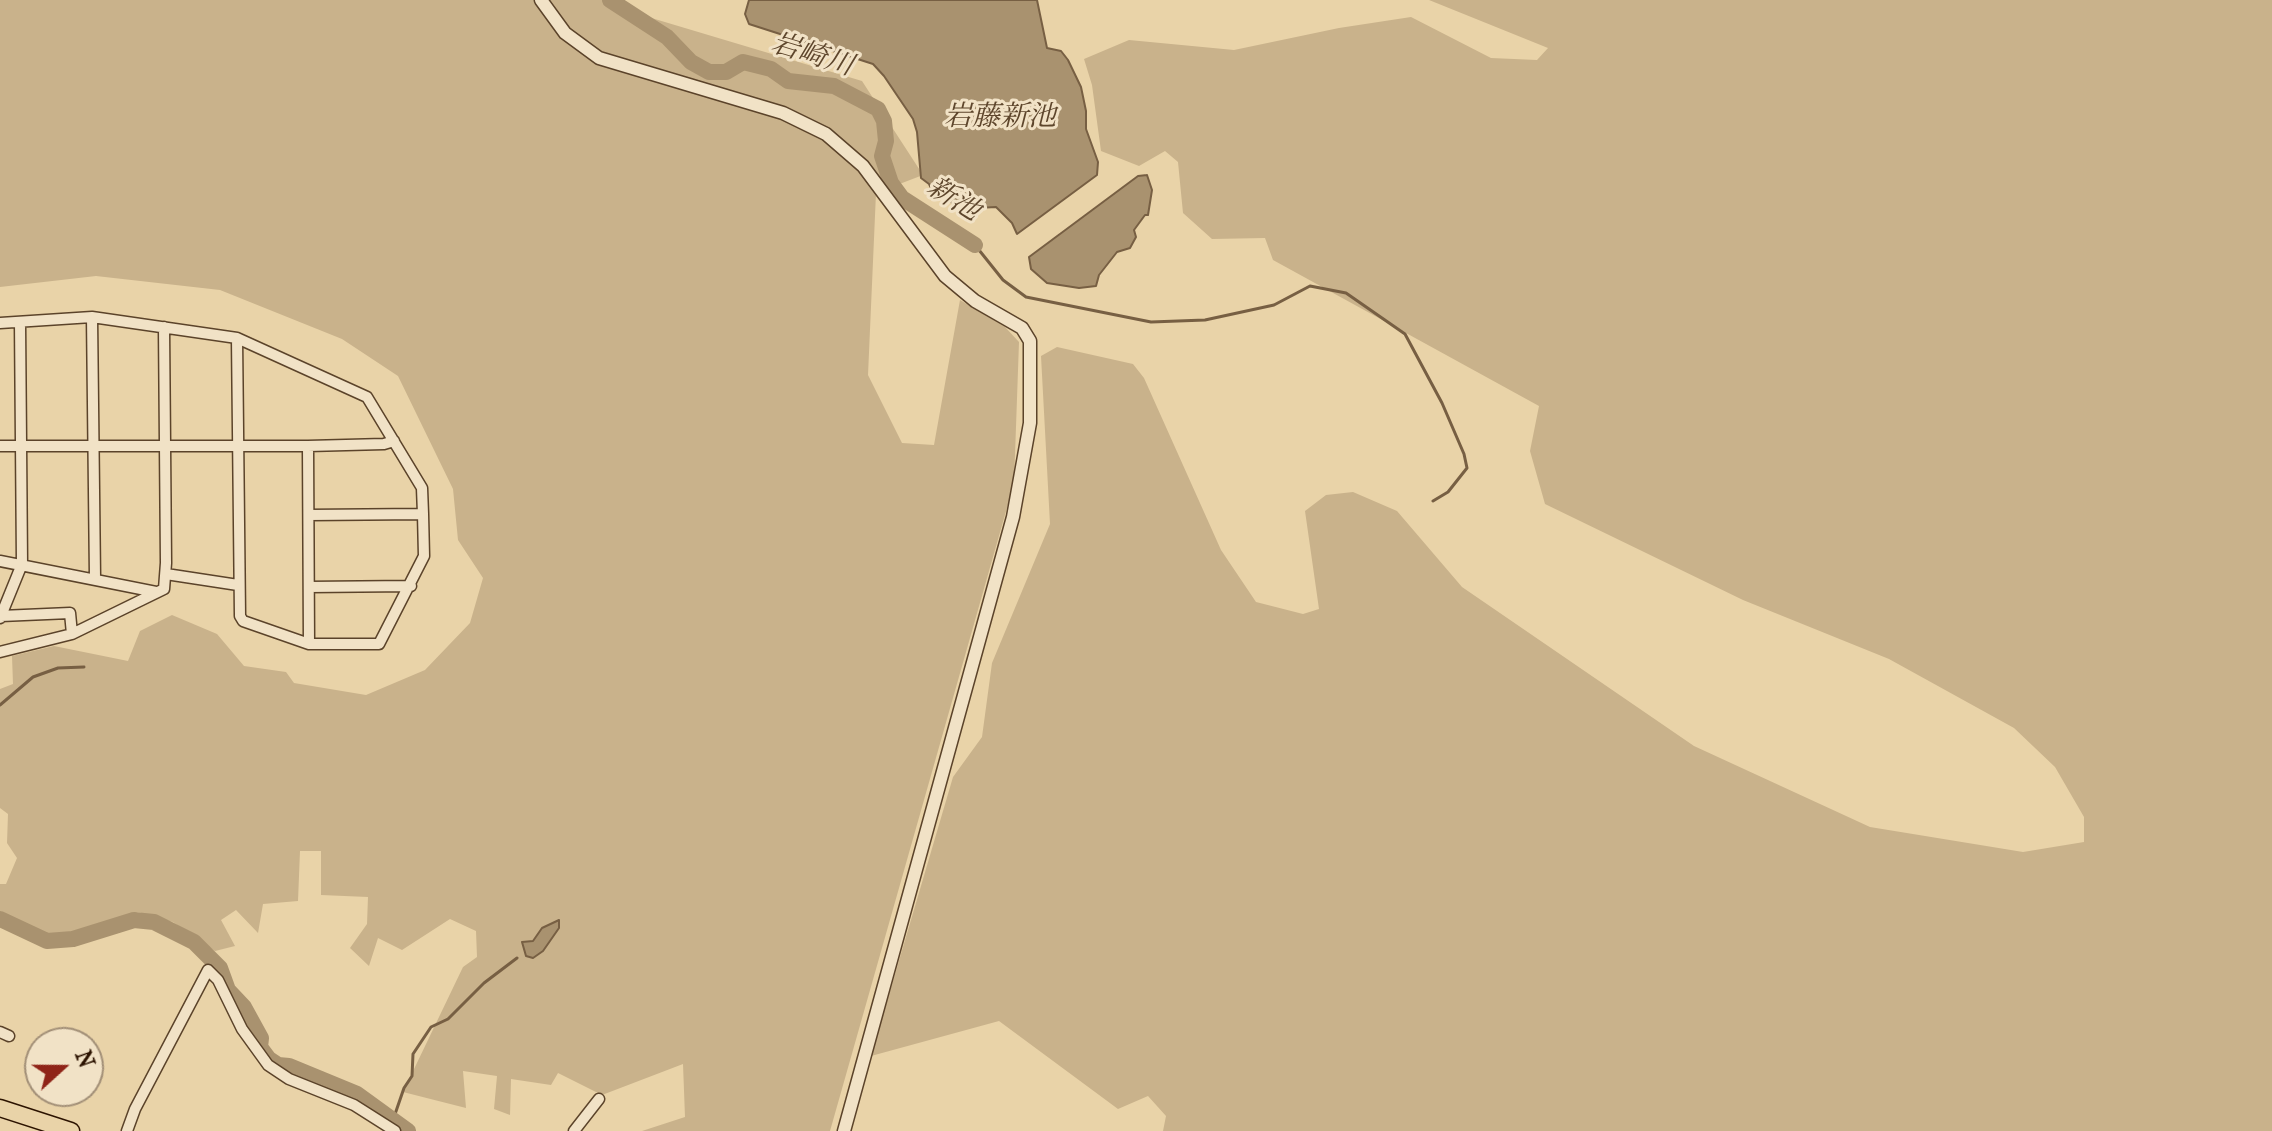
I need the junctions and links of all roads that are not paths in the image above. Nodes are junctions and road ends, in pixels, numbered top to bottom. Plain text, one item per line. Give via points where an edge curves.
1 (541, 0) edge
2 (92, 317) junction
3 (20, 322) junction
4 (0, 323) edge
5 (164, 327) junction
6 (237, 338) junction
7 (394, 441) junction
8 (0, 446) edge
9 (165, 446) junction
10 (238, 446) junction
11 (308, 446) junction
12 (94, 447) junction
13 (21, 448) junction
14 (423, 514) junction
15 (309, 515) junction
16 (0, 561) edge
17 (22, 564) junction
18 (166, 574) junction
19 (95, 578) junction
20 (238, 585) junction
21 (411, 586) junction
22 (309, 587) junction
23 (156, 592) junction
24 (0, 617) edge
25 (72, 634) junction
26 (309, 644) junction
27 (0, 652) edge
28 (599, 1099) dead end
29 (0, 1108) edge
30 (71, 1131) edge
31 (127, 1131) edge
32 (395, 1131) edge
33 (574, 1131) edge
34 (844, 1131) edge

1 - 34 street via 565,33 599,58 783,113 826,134 863,166 945,276 1022,328 1030,341 1030,423 1013,517
2 - 3 street
2 - 5 street
2 - 12 street
3 - 4 street
3 - 13 street
5 - 6 street
5 - 9 street
6 - 7 street via 367,397
6 - 10 street
7 - 11 street
7 - 14 street via 422,488
8 - 13 street
9 - 10 street
9 - 12 street
9 - 18 street
10 - 11 street
10 - 20 street
11 - 15 street
12 - 13 street
12 - 19 street
13 - 17 street
14 - 15 street
14 - 21 street via 424,556
15 - 22 street
16 - 17 street
17 - 19 street
17 - 24 street
18 - 20 street
18 - 23 street via 164,589
19 - 23 street
20 - 26 street via 243,621
21 - 22 street
21 - 26 street via 379,644
22 - 26 street
23 - 25 street
24 - 25 street via 70,613
25 - 27 street
28 - 33 street
29 - 30 main road
31 - 32 street via 208,970 268,1065 354,1105

